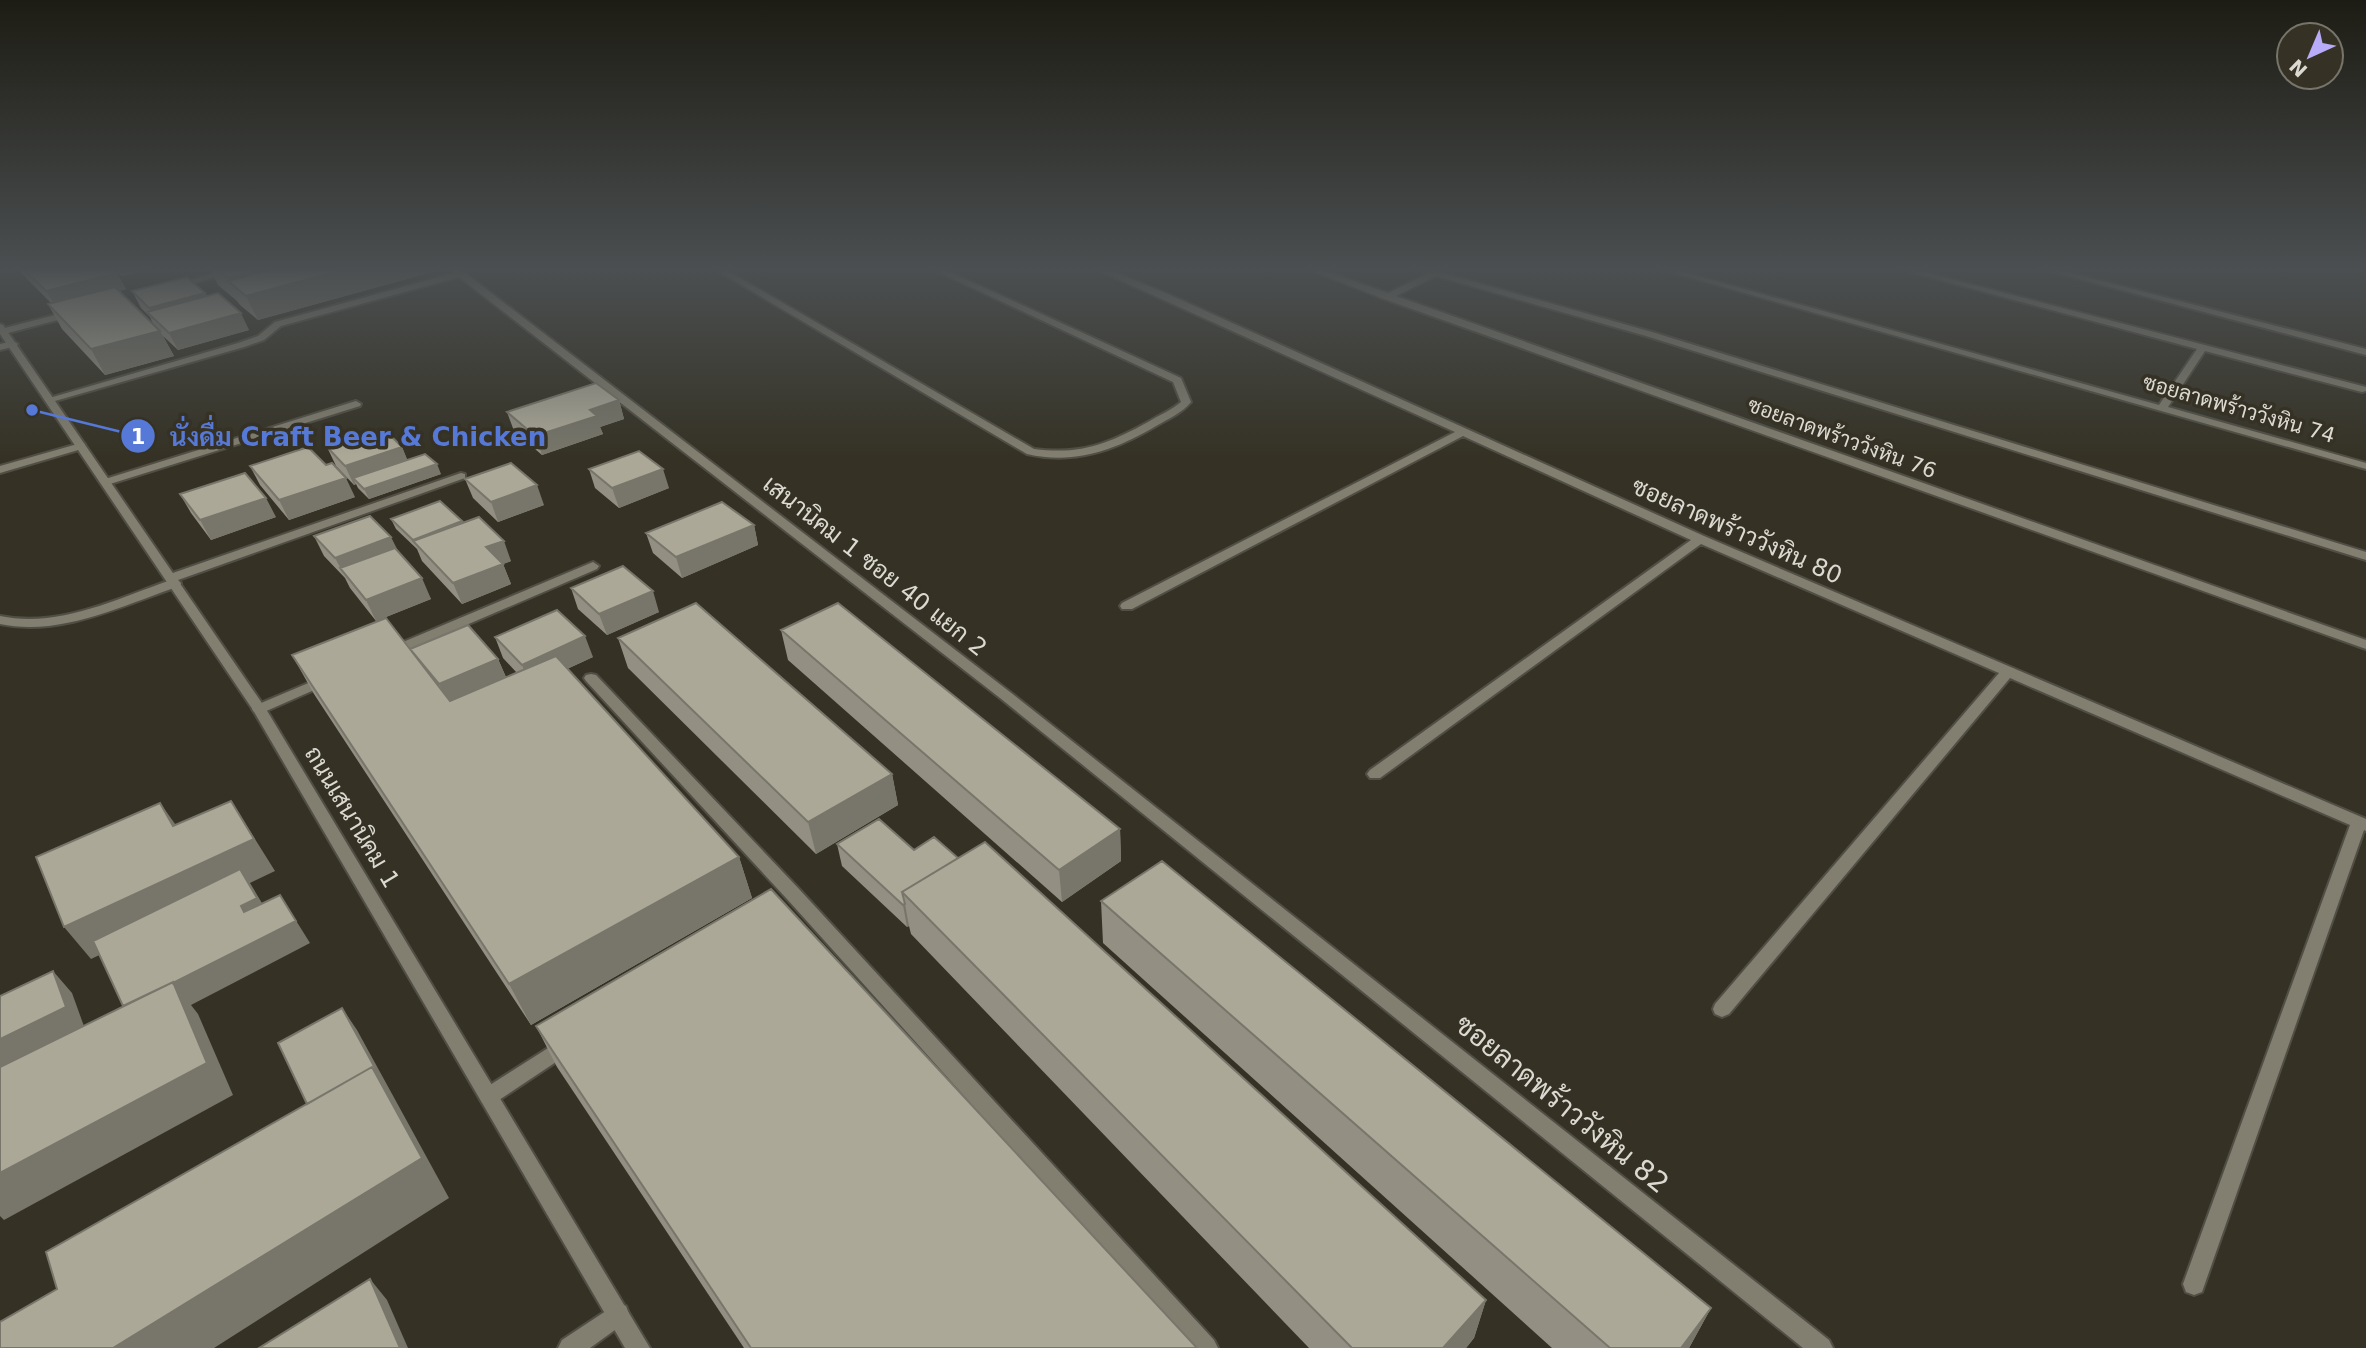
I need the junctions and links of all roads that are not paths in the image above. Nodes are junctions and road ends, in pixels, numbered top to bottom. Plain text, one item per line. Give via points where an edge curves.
1 (25, 330) edge
2 (271, 330) edge
3 (533, 330) edge
4 (822, 330) edge
5 (1068, 330) edge
6 (1239, 330) edge
7 (1480, 330) edge
8 (1633, 330) edge
9 (1884, 330) edge
10 (2144, 330) edge
11 (2281, 330) edge
12 (4, 337) edge
13 (2204, 345) junction
14 (2366, 352) edge
15 (2362, 389) dead end
16 (51, 399) junction
17 (356, 404) dead end
18 (2163, 407) junction
19 (1462, 432) junction
20 (81, 446) junction
21 (2366, 466) edge
22 (0, 470) edge
23 (461, 476) dead end
24 (106, 481) junction
25 (1700, 538) junction
26 (2366, 556) edge
27 (593, 566) dead end
28 (173, 580) junction
29 (1127, 606) dead end
30 (0, 620) edge
31 (2366, 645) edge
32 (375, 659) edge
33 (2008, 671) junction
34 (336, 676) edge
35 (591, 678) dead end
36 (259, 709) junction
37 (1375, 774) dead end
38 (2363, 824) edge
39 (1268, 905) joint
40 (1721, 1009) dead end
41 (579, 1036) edge
42 (489, 1096) junction
43 (2194, 1284) dead end
44 (618, 1314) junction
45 (570, 1348) edge
46 (638, 1348) edge
47 (1206, 1348) edge
48 (1821, 1348) edge

1 - 12 street
2 - 16 street via 241,345
3 - 39 street, เสนานิคม 1 ซอย 40 แยก 2
4 - 5 street via 1031,452 1079,456 1100,451 1186,402 1177,380
6 - 19 street, ซอยลาดพร้าววังหิน 80
7 - 31 street, ซอยลาดพร้าววังหิน 76
8 - 26 street, ซอยลาดพร้าววังหิน 76
9 - 18 street, ซอยลาดพร้าววังหิน 74
10 - 13 street
11 - 14 street
12 - 16 street, ถนนเสนานิคม 1
13 - 15 street
13 - 18 street
16 - 20 street, ถนนเสนานิคม 1
17 - 24 street
18 - 21 street, ซอยลาดพร้าววังหิน 74
19 - 25 street, ซอยลาดพร้าววังหิน 80
19 - 29 street
20 - 22 street
20 - 24 street, ถนนเสนานิคม 1
23 - 28 street
24 - 28 street, ถนนเสนานิคม 1
25 - 33 street, ซอยลาดพร้าววังหิน 80
25 - 37 street
27 - 32 street
28 - 30 street via 47,625 15,626
28 - 36 street, ถนนเสนานิคม 1
33 - 38 street, ซอยลาดพร้าววังหิน 80
33 - 40 street
34 - 36 street
35 - 47 street via 788,898
36 - 42 street, ถนนเสนานิคม 1
38 - 43 street
39 - 48 street, ซอยลาดพร้าววังหิน 82
41 - 42 street
42 - 44 street, ถนนเสนานิคม 1
44 - 45 street
44 - 46 street, ถนนเสนานิคม 1

